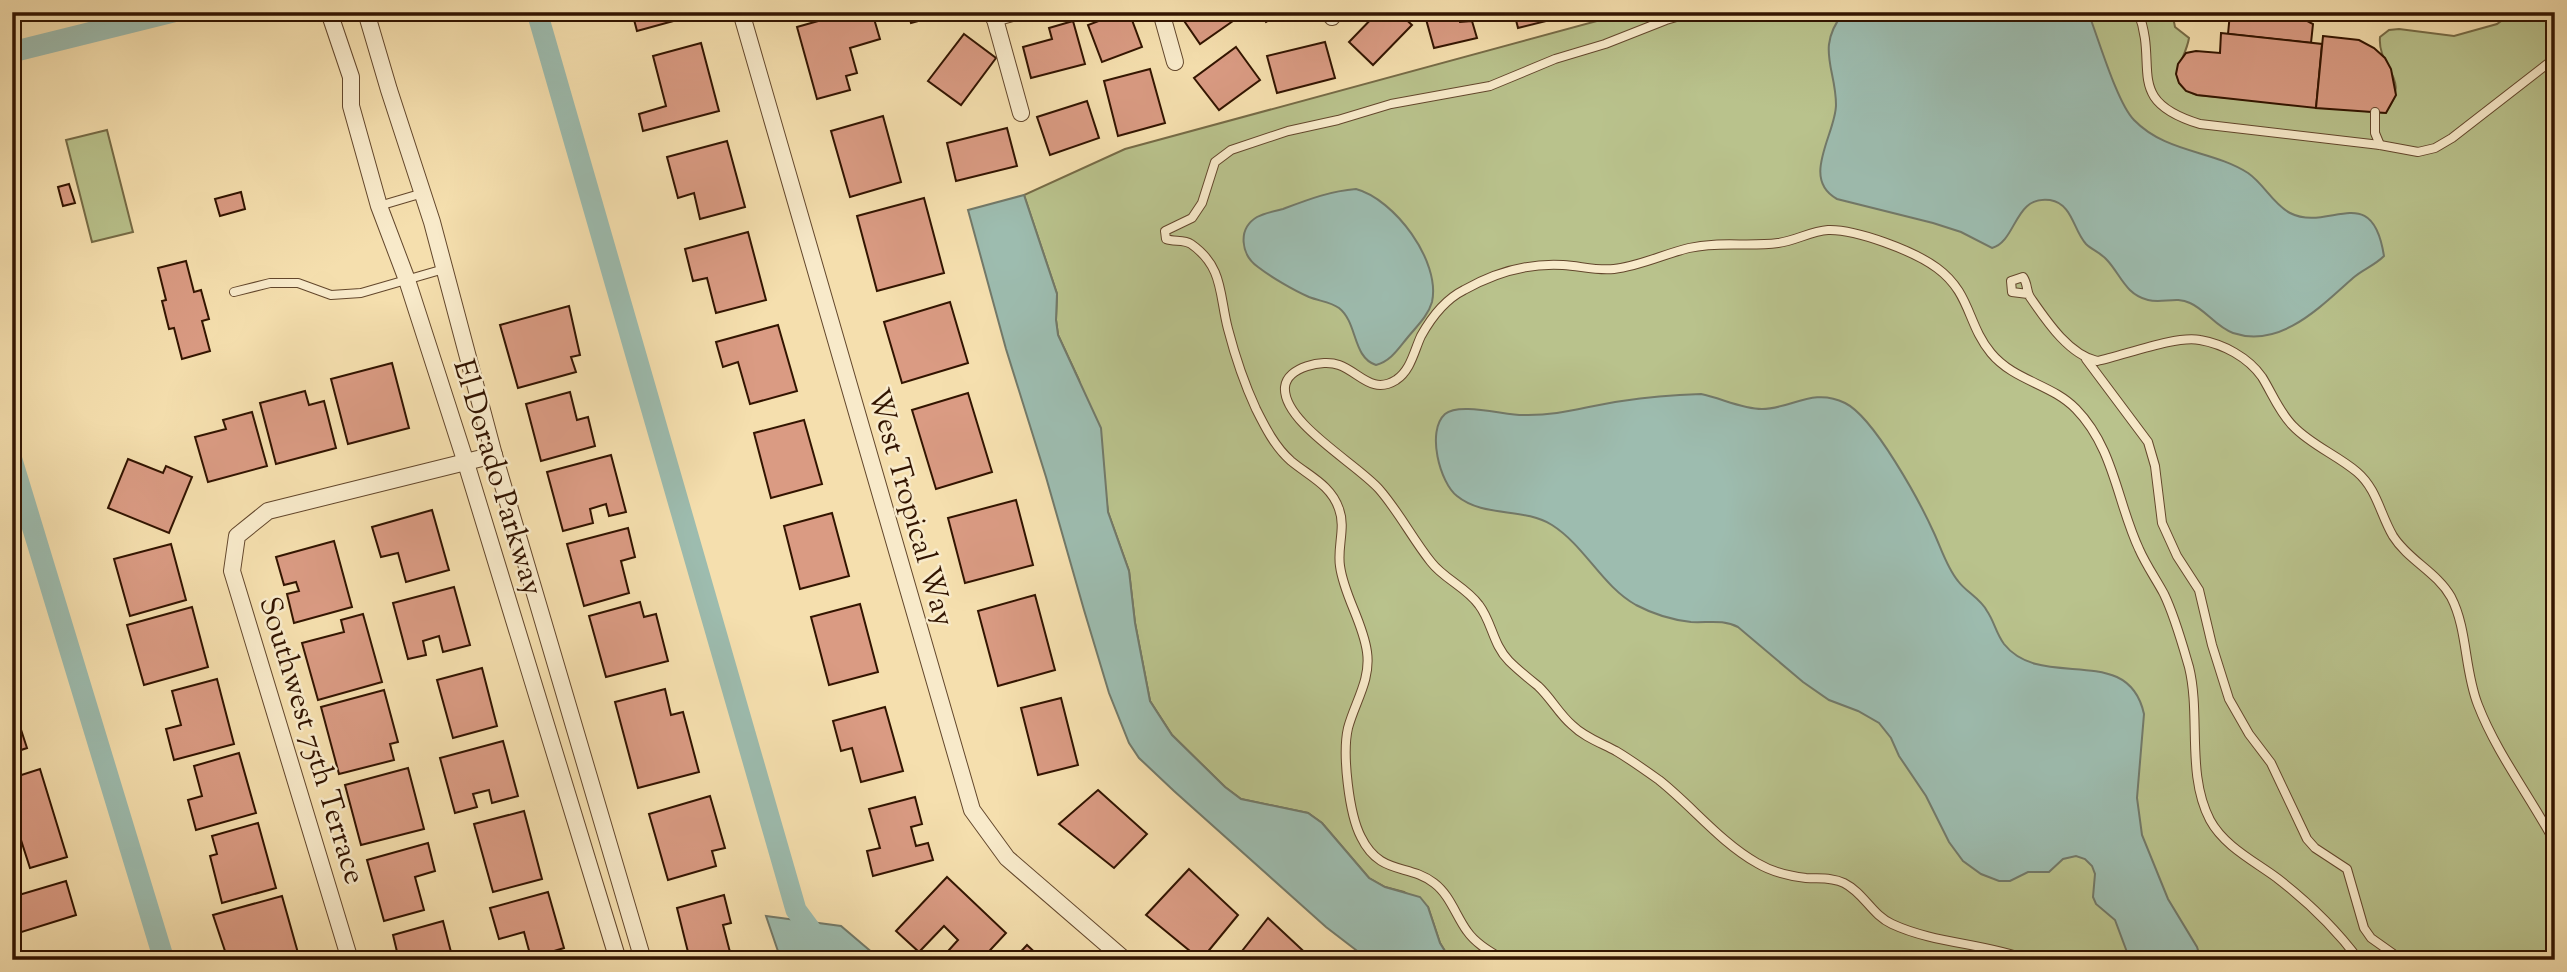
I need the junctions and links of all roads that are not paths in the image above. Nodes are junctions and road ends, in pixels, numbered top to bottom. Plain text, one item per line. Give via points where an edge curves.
1 (350, 12) edge
2 (366, 12) edge
3 (741, 12) edge
4 (1016, 12) edge
5 (1161, 12) edge
6 (1694, 12) edge
7 (2138, 12) edge
8 (330, 15) edge
9 (994, 15) edge
10 (2555, 58) edge
11 (1175, 62) dead end
12 (2375, 112) dead end
13 (1021, 113) dead end
14 (2380, 145) junction
15 (423, 193) junction
16 (379, 206) junction
17 (444, 269) junction
18 (407, 280) junction
19 (234, 292) dead end
20 (2028, 294) dead end
21 (2086, 359) junction
22 (494, 455) junction
23 (466, 463) junction
24 (2555, 843) edge
25 (637, 938) junction
26 (616, 952) edge
27 (350, 960) edge
28 (643, 960) edge
29 (1125, 960) edge
30 (1504, 960) edge
31 (2029, 960) edge
32 (2360, 960) edge
33 (2402, 960) edge

1 - 8 lane
2 - 15 street, El Dorado Parkway
3 - 29 street, West Tropical Way via 972,810 1007,858
4 - 9 street
5 - 11 street
6 - 30 lane via 1490,86 1391,104 1231,150 1215,162 1202,203 1192,218 1165,231 1166,239 1192,244 1211,264 1223,294 1240,368 1266,429 1292,461 1317,478 1339,509 1340,569 1363,634 1368,665 1346,744 1352,806 1361,838 1385,864 1439,887 1468,934
7 - 14 lane via 2147,84 2162,107 2177,117 2200,124
8 - 16 street, El Dorado Parkway via 351,77 351,106
9 - 13 street
10 - 14 lane via 2435,148 2418,152
12 - 14 lane
15 - 16 lane
15 - 17 street, El Dorado Parkway
16 - 18 street, El Dorado Parkway
17 - 18 lane
17 - 22 street, El Dorado Parkway
18 - 19 lane via 361,293 331,295 289,283
18 - 23 street, El Dorado Parkway
20 - 21 lane
21 - 24 lane via 2096,361 2197,339 2230,350 2260,375 2295,428 2370,484 2394,537 2450,596 2477,704 2497,747
21 - 33 lane via 2148,442 2162,523 2199,590 2229,699 2271,763 2307,839 2347,869 2364,928
22 - 23 street
22 - 25 street, El Dorado Parkway
23 - 26 street, El Dorado Parkway
23 - 27 street, Southwest 75th Terrace via 268,511 237,536 232,571
25 - 26 lane
25 - 28 street, El Dorado Parkway
31 - 32 lane via 1897,926 1881,918 1847,884 1833,879 1787,875 1763,867 1739,852 1657,779 1574,728 1540,688 1503,656 1477,602 1433,565 1384,494 1299,418 1286,393 1288,377 1327,363 1340,365 1366,383 1390,384 1409,367 1431,320 1456,293 1504,272 1531,267 1618,269 1705,244 1776,243 1823,230 1870,239 1925,260 1958,288 1979,336 1999,362 2063,397 2103,447 2140,553 2166,598 2191,676 2202,795 2215,828 2229,844 2309,905

